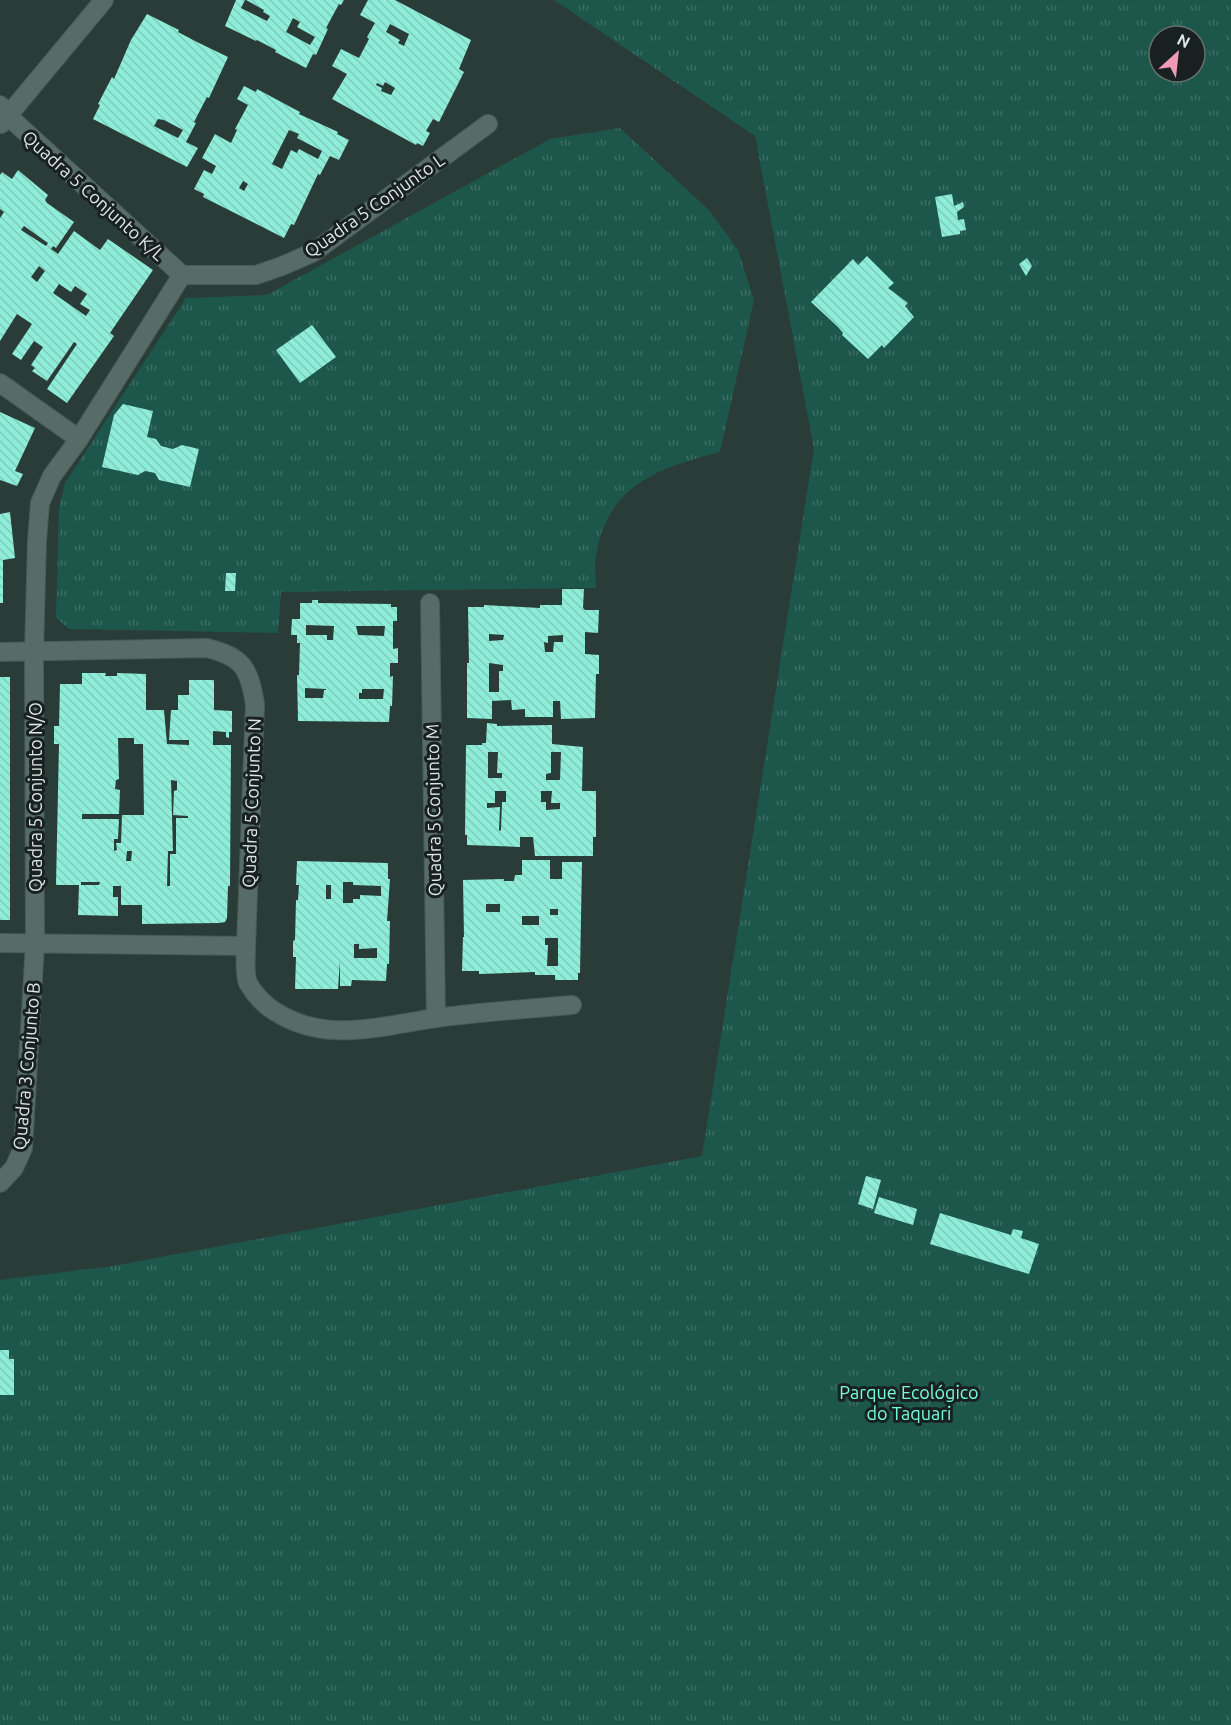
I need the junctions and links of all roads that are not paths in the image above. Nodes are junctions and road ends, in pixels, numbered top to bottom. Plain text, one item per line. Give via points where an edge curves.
1 (99, 2) edge
2 (2, 115) edge
3 (489, 124) dead end
4 (182, 275) junction
5 (0, 383) edge
6 (79, 439) junction
7 (430, 603) dead end
8 (0, 652) edge
9 (34, 652) junction
10 (0, 942) edge
11 (35, 943) junction
12 (246, 946) junction
13 (572, 1005) dead end
14 (436, 1018) junction
15 (0, 1183) edge

1 - 2 street
2 - 4 street, Quadra 5 Conjunto K/L
3 - 4 street, Quadra 5 Conjunto L via 314,252 256,275
4 - 6 street, Quadra 5 Conjunto N/O
5 - 6 street
6 - 9 street, Quadra 5 Conjunto N/O via 52,476 40,503
7 - 14 street, Quadra 5 Conjunto M
8 - 9 street, Quadra 5 Conjunto N
9 - 11 street, Quadra 5 Conjunto N/O
9 - 12 street, Quadra 5 Conjunto N via 207,648 229,654 243,667 251,680 255,704
10 - 11 street
11 - 12 street
11 - 15 street, Quadra 3 Conjunto B via 23,1148 14,1168
12 - 14 street via 247,981 266,1006 302,1026 373,1029
13 - 14 street

